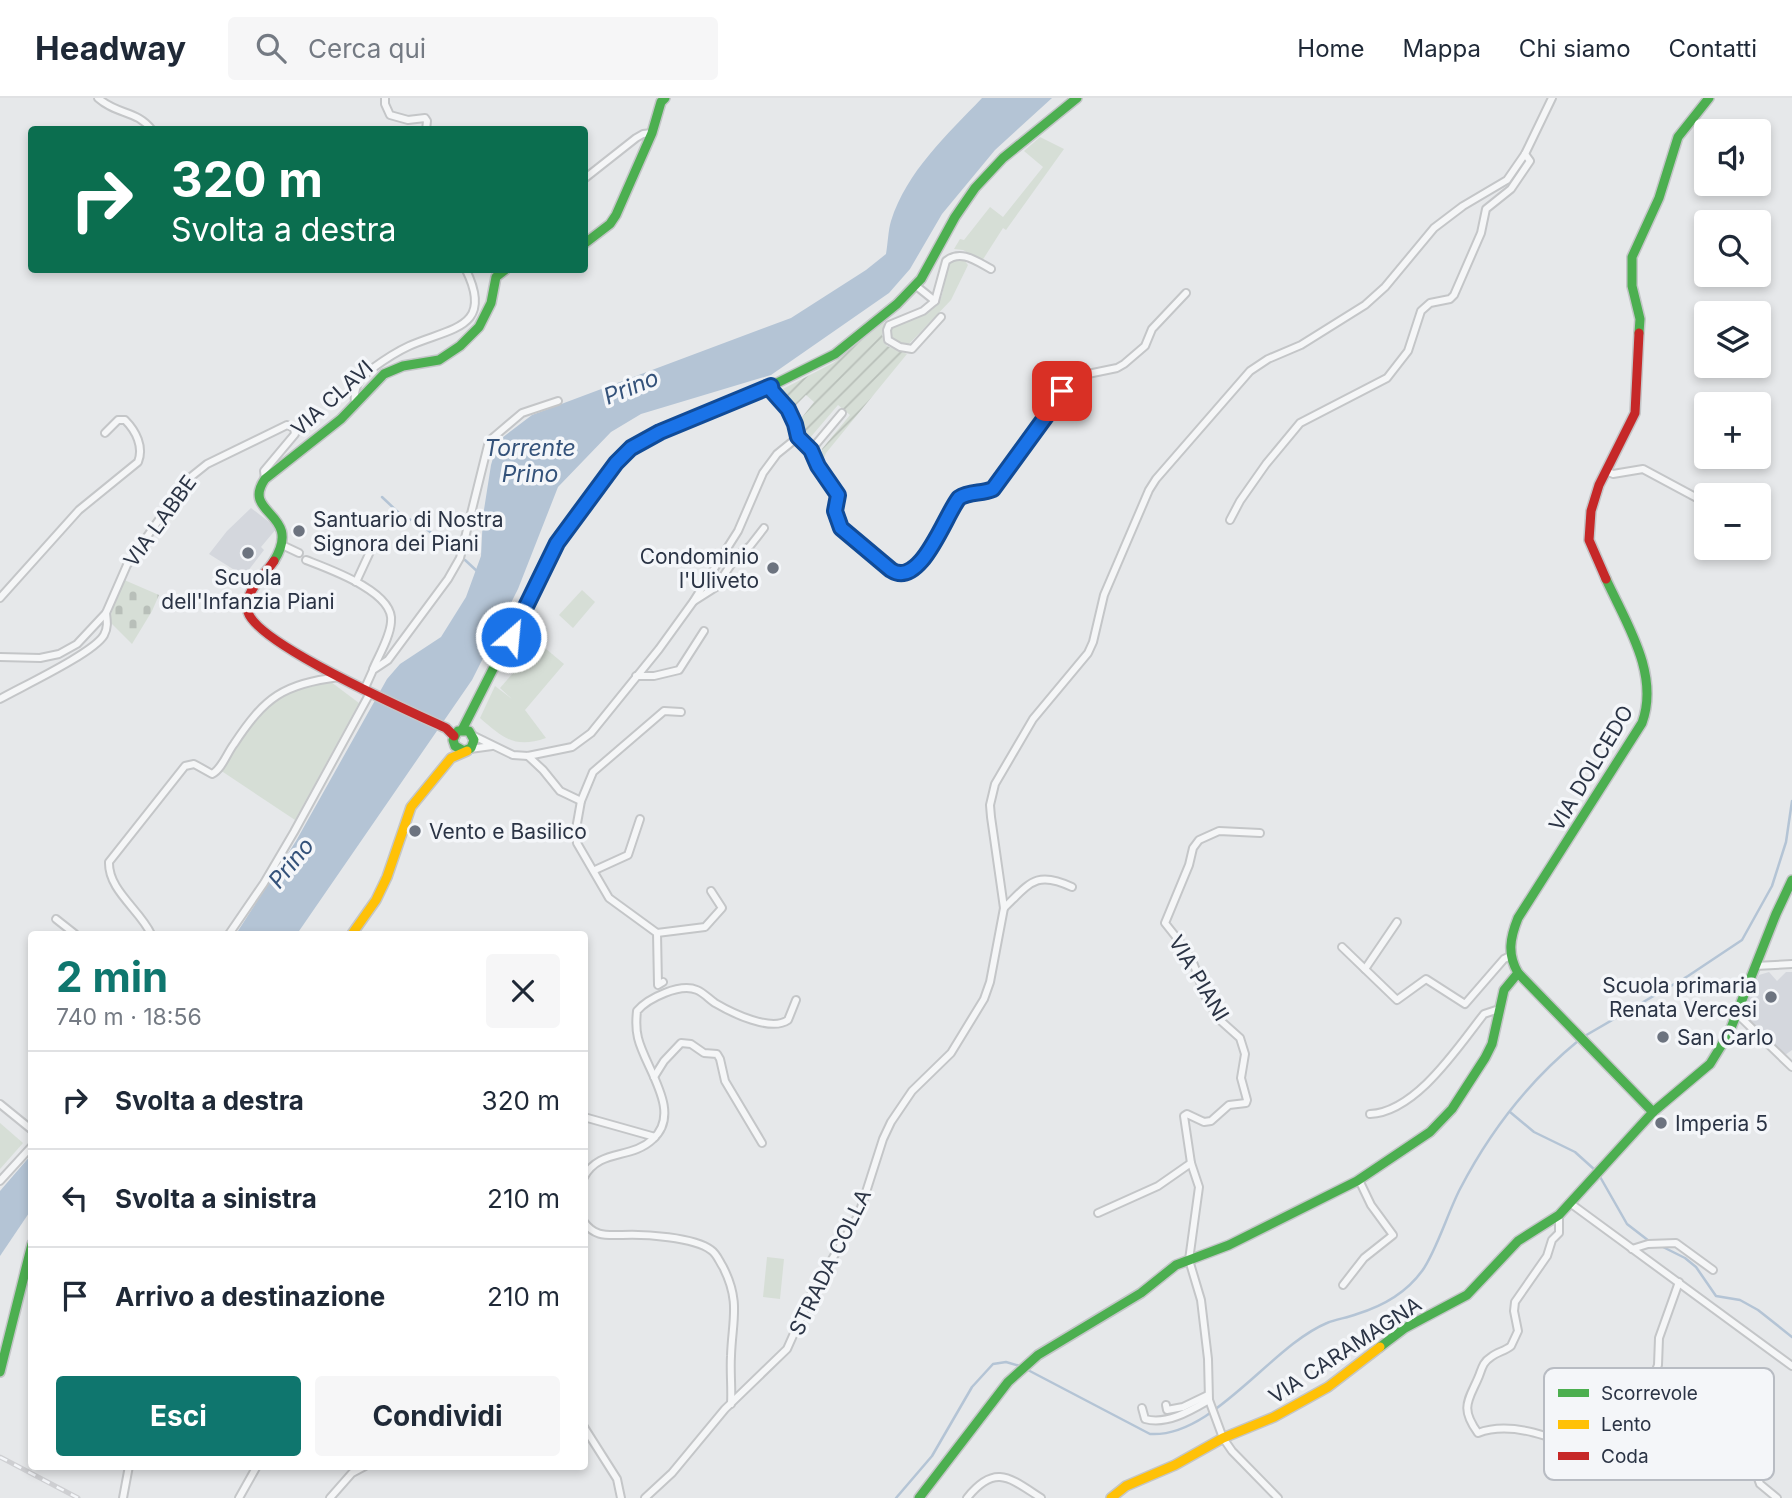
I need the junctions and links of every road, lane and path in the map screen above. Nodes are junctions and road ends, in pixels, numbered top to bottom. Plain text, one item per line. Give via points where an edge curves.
1 (98, 98) edge
2 (385, 98) edge
3 (665, 98) edge
4 (1077, 98) edge
5 (1552, 98) edge
6 (1709, 98) edge
7 (148, 126) edge
8 (426, 126) edge
9 (652, 133) junction
10 (1525, 154) junction
11 (588, 176) edge
12 (588, 241) edge
13 (991, 270) dead end
14 (468, 273) edge
15 (501, 273) edge
16 (915, 285) junction
17 (1186, 293) dead end
18 (935, 301) junction
19 (941, 317) dead end
20 (771, 386) junction
21 (558, 401) dead end
22 (355, 404) junction
23 (842, 413) dead end
24 (106, 433) dead end
25 (798, 437) junction
26 (811, 450) junction
27 (1606, 471) junction
28 (265, 479) junction
29 (1694, 496) edge
30 (1230, 520) dead end
31 (764, 528) dead end
32 (375, 541) dead end
33 (282, 545) junction
34 (299, 553) dead end
35 (306, 560) dead end
36 (356, 582) junction
37 (0, 598) edge
38 (692, 602) junction
39 (106, 613) junction
40 (704, 631) dead end
41 (0, 657) edge
42 (373, 670) junction
43 (636, 676) junction
44 (341, 677) junction
45 (369, 692) junction
46 (0, 699) edge
47 (681, 712) dead end
48 (462, 734) junction
49 (492, 746) junction
50 (469, 750) junction
51 (528, 756) junction
52 (451, 758) junction
53 (581, 801) junction
54 (640, 819) dead end
55 (1259, 833) dead end
56 (595, 870) junction
57 (1792, 880) edge
58 (1072, 887) dead end
59 (710, 891) dead end
60 (1004, 908) junction
61 (56, 919) dead end
62 (1397, 922) dead end
63 (71, 931) edge
64 (150, 931) edge
65 (231, 931) edge
66 (354, 931) edge
67 (657, 933) junction
68 (1342, 947) dead end
69 (1510, 956) junction
70 (1792, 964) edge
71 (1755, 966) junction
72 (1365, 969) junction
73 (1518, 973) junction
74 (663, 982) dead end
75 (796, 1000) dead end
76 (1499, 1009) junction
77 (1736, 1013) junction
78 (1792, 1067) edge
79 (654, 1077) junction
80 (0, 1104) edge
81 (1653, 1112) junction
82 (1370, 1114) dead end
83 (588, 1118) edge
84 (28, 1127) edge
85 (655, 1138) junction
86 (762, 1143) dead end
87 (28, 1150) edge
88 (1191, 1163) junction
89 (588, 1172) edge
90 (1359, 1180) junction
91 (0, 1181) edge
92 (1570, 1203) junction
93 (1098, 1213) dead end
94 (1559, 1215) junction
95 (588, 1227) edge
96 (1632, 1249) junction
97 (28, 1260) edge
98 (1189, 1260) junction
99 (1713, 1270) dead end
100 (1679, 1282) junction
101 (1343, 1285) dead end
102 (1792, 1366) edge
103 (1657, 1368) edge
104 (0, 1372) edge
105 (1209, 1398) junction
106 (731, 1404) junction
107 (1166, 1405) dead end
108 (1142, 1408) dead end
109 (588, 1433) edge
110 (1544, 1436) edge
111 (1223, 1438) junction
112 (128, 1470) edge
113 (255, 1470) edge
114 (358, 1470) edge
115 (1759, 1480) edge
116 (124, 1496) edge
117 (1112, 1497) edge
118 (239, 1498) edge
119 (330, 1498) edge
120 (621, 1498) edge
121 (645, 1498) edge
122 (919, 1498) edge
123 (967, 1498) edge
124 (1041, 1498) edge
125 (1278, 1498) edge
126 (1777, 1498) edge

1 - 7 street via 116,111 140,117
2 - 8 street via 390,115 425,118
3 - 9 main road
4 - 16 main road via 1003,158 975,188
5 - 10 street, STRADA COLLA
6 - 27 main road, VIA DOLCEDO via 1678,137 1659,198 1632,257 1632,286 1640,319 1635,414
9 - 11 street via 636,138
9 - 12 main road via 616,215
10 - 30 street via 1529,165 1518,181 1486,209 1481,233 1454,295 1421,311 1399,365 1376,385 1300,423 1266,464
10 - 60 street, STRADA COLLA via 1507,180 1434,228 1365,305 1250,371 1156,479 1104,595 1088,653 1033,719 995,784 990,817
13 - 18 street via 960,255 951,257
14 - 22 street via 475,297 463,325 385,359 364,375 354,392
15 - 22 main road, VIA CLAVI via 496,277 487,313 460,346 439,360 394,368
16 - 18 street
16 - 20 main road via 835,354
17 - 26 street via 1152,329 1144,346 1124,363 1067,383 993,489 959,498 927,554 906,574 898,575 841,528 835,511 838,495
18 - 19 street via 889,326 888,340 912,349
20 - 25 street via 788,409
20 - 48 main road via 660,432 631,448 616,463 557,543
21 - 42 street via 522,413 489,441 460,558 387,660
22 - 28 main road, VIA CLAVI
23 - 26 street
24 - 37 street via 118,420 125,420 140,447 138,462 79,510
25 - 26 street
25 - 38 street via 763,473 738,531
27 - 29 street via 1613,474 1643,468
27 - 69 main road, VIA DOLCEDO via 1591,512 1590,540 1638,650 1646,674 1647,709 1518,918 1511,933
28 - 33 main road via 256,497 280,523
28 - 39 street, VIA LABBE via 264,471 295,434 291,426 207,464 187,480 127,565
31 - 38 street via 716,587
32 - 36 street
33 - 34 street
33 - 44 main road via 251,591 250,615 271,638
35 - 36 street
36 - 42 street via 381,598 391,613
38 - 43 street
39 - 41 street, VIA LABBE via 77,644 59,654
39 - 46 street, VIA LABBE via 105,632 96,643
40 - 43 street via 679,670
42 - 45 street
43 - 51 street via 591,733 572,747
44 - 45 main road
44 - 64 street via 286,689 264,703 216,772 194,764 185,766 109,862 117,887
45 - 48 main road
45 - 65 street via 294,832
47 - 53 street via 664,711 632,737 593,772
48 - 49 street
48 - 50 main road via 475,743
48 - 50 main road via 457,749
48 - 52 main road
49 - 50 street
49 - 51 street
50 - 52 main road
51 - 53 street via 560,792
52 - 66 main road via 411,807 387,877
53 - 56 street via 577,843
54 - 56 street via 628,855
55 - 88 street, VIA PIANI via 1219,831 1199,840 1165,923 1189,956 1214,1011 1240,1038 1245,1054 1241,1078 1245,1103 1229,1105 1211,1121 1184,1116
56 - 67 street via 609,898
57 - 71 main road, VIA CARAMAGNA
58 - 60 street via 1043,878
59 - 67 street via 722,908 705,927
60 - 106 street, STRADA COLLA via 984,999 951,1053 912,1091 891,1122 859,1214 812,1293 788,1349
61 - 63 street
62 - 72 street
67 - 74 street via 658,985
68 - 72 street
69 - 72 street via 1465,1004 1426,979 1396,1000
69 - 73 main road
70 - 71 street
71 - 77 main road, VIA CARAMAGNA
73 - 76 main road via 1504,990
73 - 81 main road
75 - 79 street via 788,1020 772,1025 718,1005 695,989 683,988 645,1002 637,1011 638,1039
76 - 82 street via 1485,1014 1418,1091 1386,1111
76 - 90 main road via 1492,1045 1452,1109 1421,1140
77 - 78 street
77 - 81 main road, VIA CARAMAGNA via 1710,1064
79 - 85 street via 664,1112 661,1133
79 - 86 street via 681,1043 717,1054 725,1081
80 - 84 street
81 - 92 main road, VIA CARAMAGNA
83 - 85 street
85 - 89 street via 636,1151 596,1163
87 - 91 street
88 - 93 street via 1158,1186
88 - 98 street, VIA PIANI via 1199,1187
90 - 98 main road
90 - 101 street via 1393,1235 1364,1258
92 - 94 main road, VIA CARAMAGNA
92 - 96 street
94 - 110 street via 1559,1234 1516,1302 1518,1331 1511,1346 1486,1361 1471,1389 1468,1413 1478,1433 1499,1428
94 - 111 main road, VIA CARAMAGNA via 1518,1241 1460,1300 1405,1328 1328,1387
95 - 106 street via 597,1234 680,1240 715,1252 727,1275 736,1312
96 - 99 street via 1676,1243
96 - 100 street
97 - 104 main road
98 - 105 street, VIA PIANI via 1201,1300
98 - 122 main road via 1016,1373
100 - 102 street
100 - 103 street via 1659,1338
105 - 107 street via 1183,1407 1167,1409
105 - 108 street via 1166,1420 1145,1419
105 - 111 street, VIA PIANI
106 - 121 street, STRADA COLLA via 672,1474
109 - 120 street via 617,1479
111 - 117 main road, VIA CARAMAGNA
111 - 125 street
112 - 116 street
113 - 118 street
114 - 119 street
115 - 126 street
123 - 124 street via 992,1476 1014,1480

